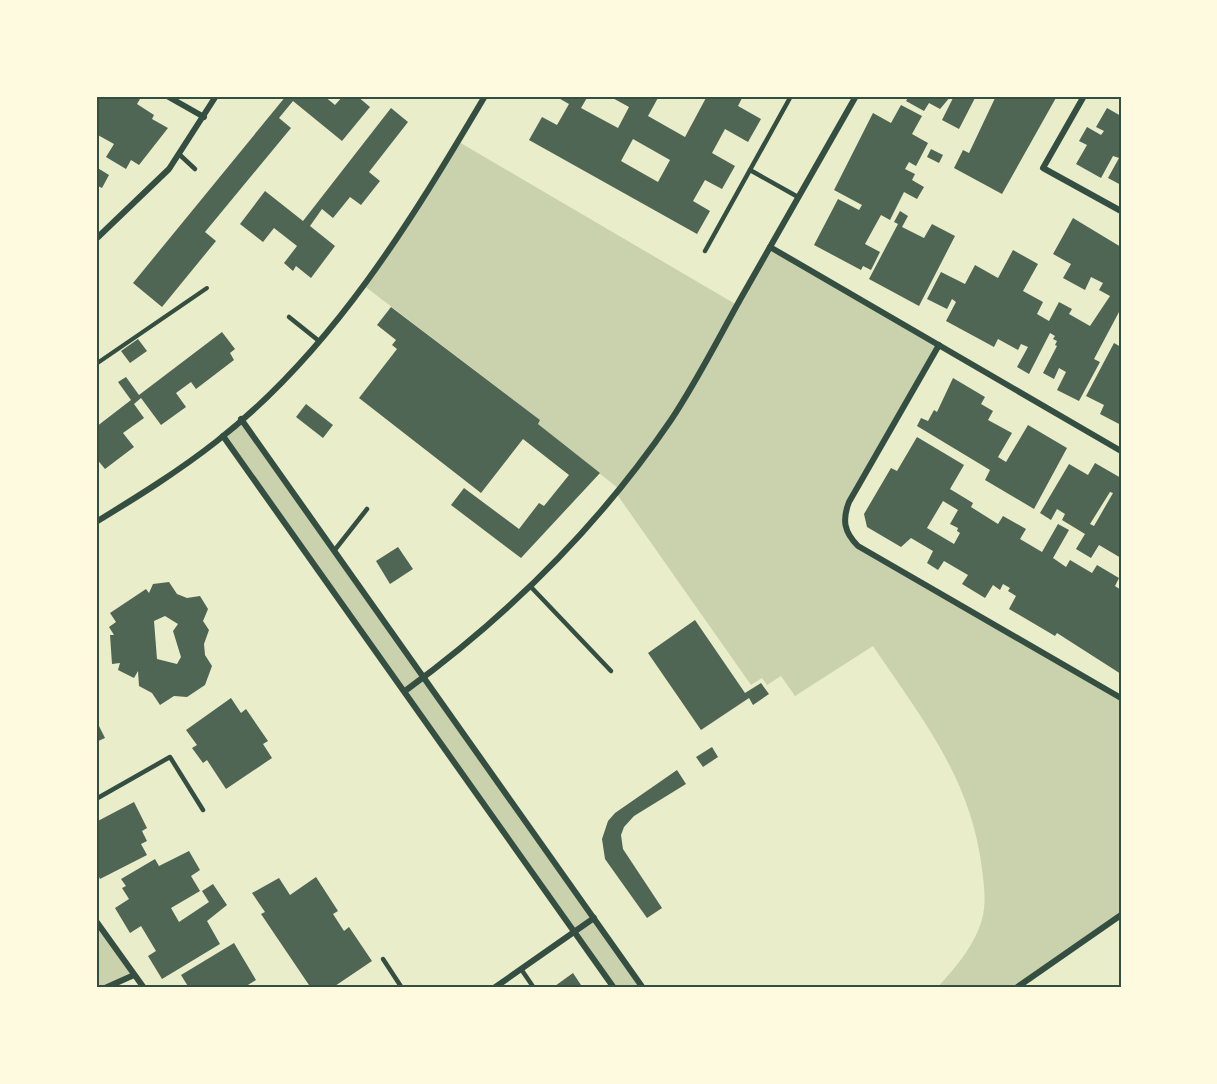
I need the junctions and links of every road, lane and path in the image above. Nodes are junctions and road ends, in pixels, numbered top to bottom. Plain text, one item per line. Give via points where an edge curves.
1 (167, 96) edge
2 (216, 96) edge
3 (485, 96) edge
4 (792, 96) edge
5 (856, 96) edge
6 (1084, 96) edge
7 (204, 117) junction
8 (180, 155) junction
9 (195, 169) dead end
10 (750, 170) junction
11 (798, 197) junction
12 (1121, 211) edge
13 (96, 239) edge
14 (770, 247) junction
15 (705, 251) dead end
16 (207, 288) dead end
17 (289, 317) dead end
18 (319, 341) junction
19 (939, 345) junction
20 (96, 364) edge
21 (241, 419) junction
22 (223, 436) junction
23 (1121, 451) edge
24 (367, 509) dead end
25 (96, 522) edge
26 (333, 551) junction
27 (531, 587) junction
28 (611, 671) dead end
29 (424, 677) junction
30 (405, 691) junction
31 (1121, 699) edge
32 (96, 799) edge
33 (203, 810) dead end
34 (1121, 915) edge
35 (594, 918) junction
36 (96, 921) edge
37 (575, 932) junction
38 (383, 959) dead end
39 (521, 969) junction
40 (134, 975) junction
41 (105, 988) edge
42 (144, 988) edge
43 (402, 988) edge
44 (494, 988) edge
45 (534, 988) edge
46 (614, 988) edge
47 (643, 988) edge
48 (1016, 988) edge

1 - 7 street
2 - 7 street
3 - 18 street via 422,204
4 - 10 lane
5 - 11 street
6 - 12 street via 1043,168
7 - 8 street
8 - 9 lane
8 - 13 street
10 - 11 lane
10 - 15 lane
11 - 14 street
14 - 19 street
14 - 27 street via 671,420 599,514
16 - 20 path
17 - 18 lane
18 - 21 street
19 - 23 street
19 - 31 street via 849,502 845,511 846,531 858,546
21 - 22 street
21 - 26 street
22 - 25 street
22 - 30 street
24 - 26 lane
26 - 29 street
27 - 28 lane
27 - 29 street via 479,635
29 - 30 street
29 - 35 street
30 - 37 street
32 - 33 lane via 170,757
34 - 48 street
35 - 37 street
35 - 47 street
36 - 40 street
37 - 39 street
37 - 46 street
38 - 43 lane
39 - 44 street
39 - 45 lane
40 - 41 street
40 - 42 street

